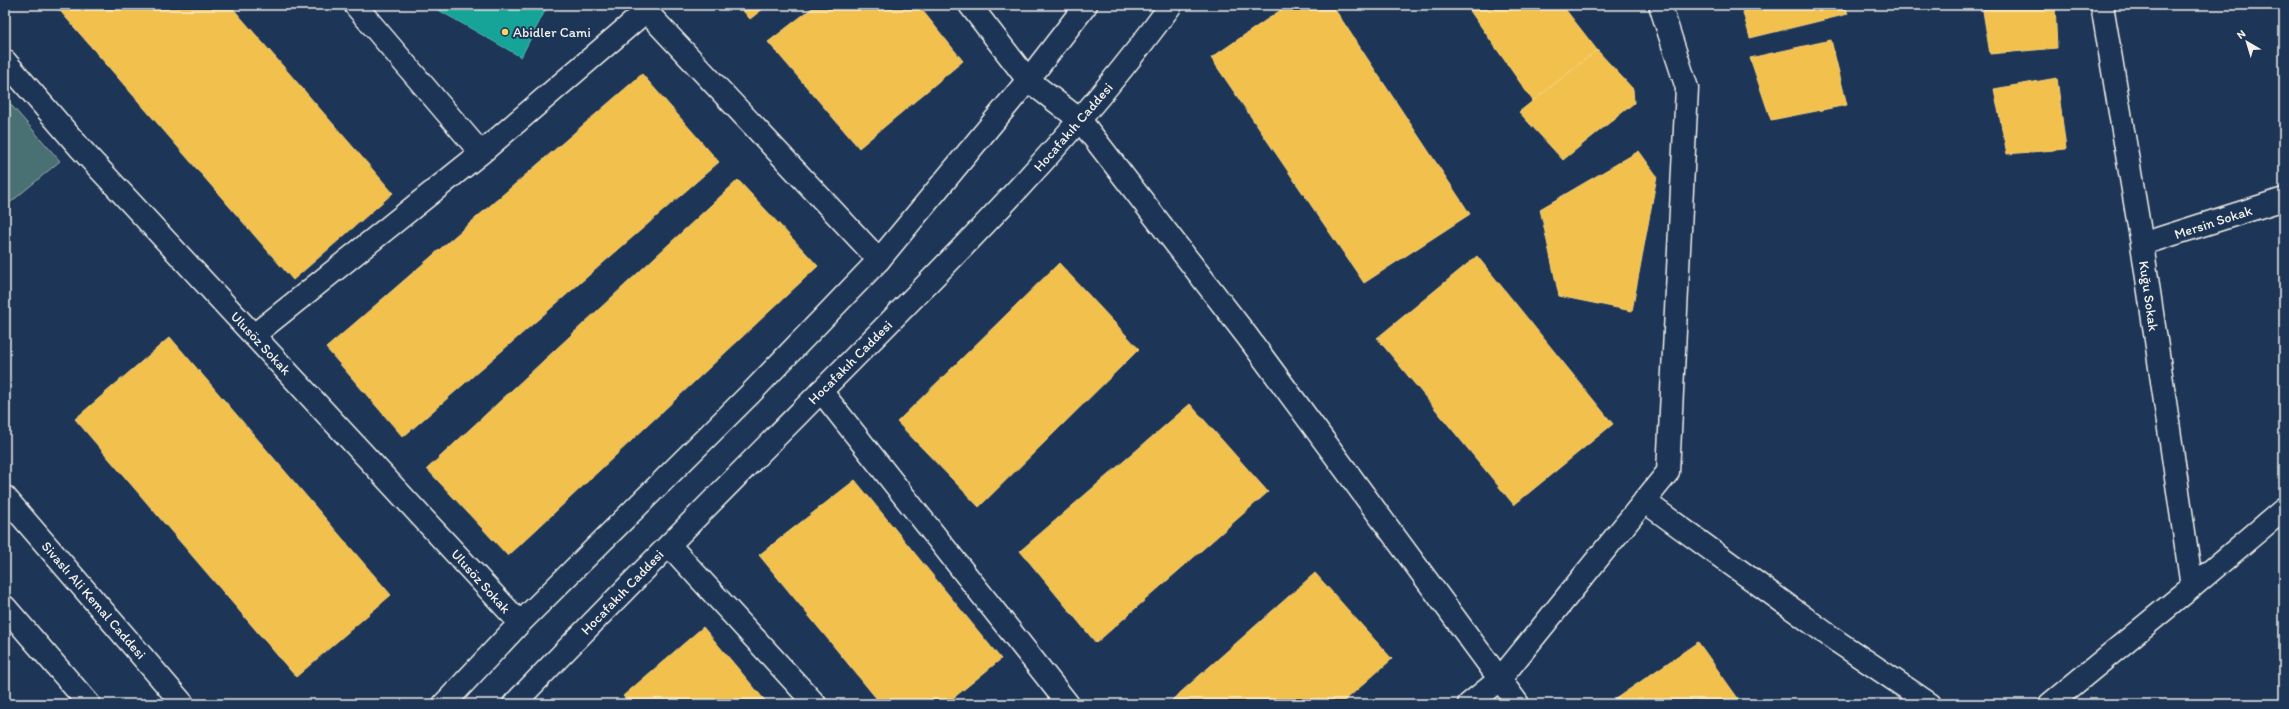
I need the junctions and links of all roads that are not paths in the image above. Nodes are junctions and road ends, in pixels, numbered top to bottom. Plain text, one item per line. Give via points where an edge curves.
1 (355, 5) edge
2 (970, 5) edge
3 (1086, 5) edge
4 (1171, 5) edge
5 (1660, 5) edge
6 (2102, 5) edge
7 (644, 8) edge
8 (5, 61) edge
9 (1028, 80) junction
10 (1080, 120) junction
11 (481, 153) junction
12 (2284, 199) edge
13 (2142, 244) junction
14 (879, 260) junction
15 (254, 335) junction
16 (821, 392) junction
17 (5, 497) edge
18 (1644, 501) junction
19 (2284, 509) edge
20 (669, 544) junction
21 (2192, 587) junction
22 (5, 607) edge
23 (520, 623) junction
24 (1500, 679) junction
25 (89, 704) edge
26 (183, 704) edge
27 (444, 704) edge
28 (514, 704) edge
29 (815, 704) edge
30 (1068, 704) edge
31 (1469, 704) edge
32 (1518, 704) edge
33 (1930, 704) edge
34 (2050, 704) edge

1 - 11 street
2 - 9 street
3 - 9 street
4 - 10 street, Hocafakıh Caddesi via 1128,64
5 - 18 street via 1687,88 1668,472
6 - 13 street, Kuğu Sokak
7 - 11 street
7 - 14 street
8 - 15 street, Ulusöz Sokak via 82,149
9 - 10 street
9 - 14 street
10 - 16 street, Hocafakıh Caddesi via 984,227
10 - 24 street via 1247,336
11 - 15 street
12 - 13 street, Mersin Sokak
13 - 21 street, Kuğu Sokak
14 - 23 street via 751,393
15 - 23 street, Ulusöz Sokak
16 - 20 street, Hocafakıh Caddesi
16 - 30 street
17 - 26 street, Sivaslı Ali Kemal Caddesi
18 - 24 street
18 - 33 street via 1838,642
19 - 21 street
20 - 28 street, Hocafakıh Caddesi
20 - 29 street
21 - 34 street
22 - 25 street
23 - 27 street
24 - 31 street
24 - 32 street

